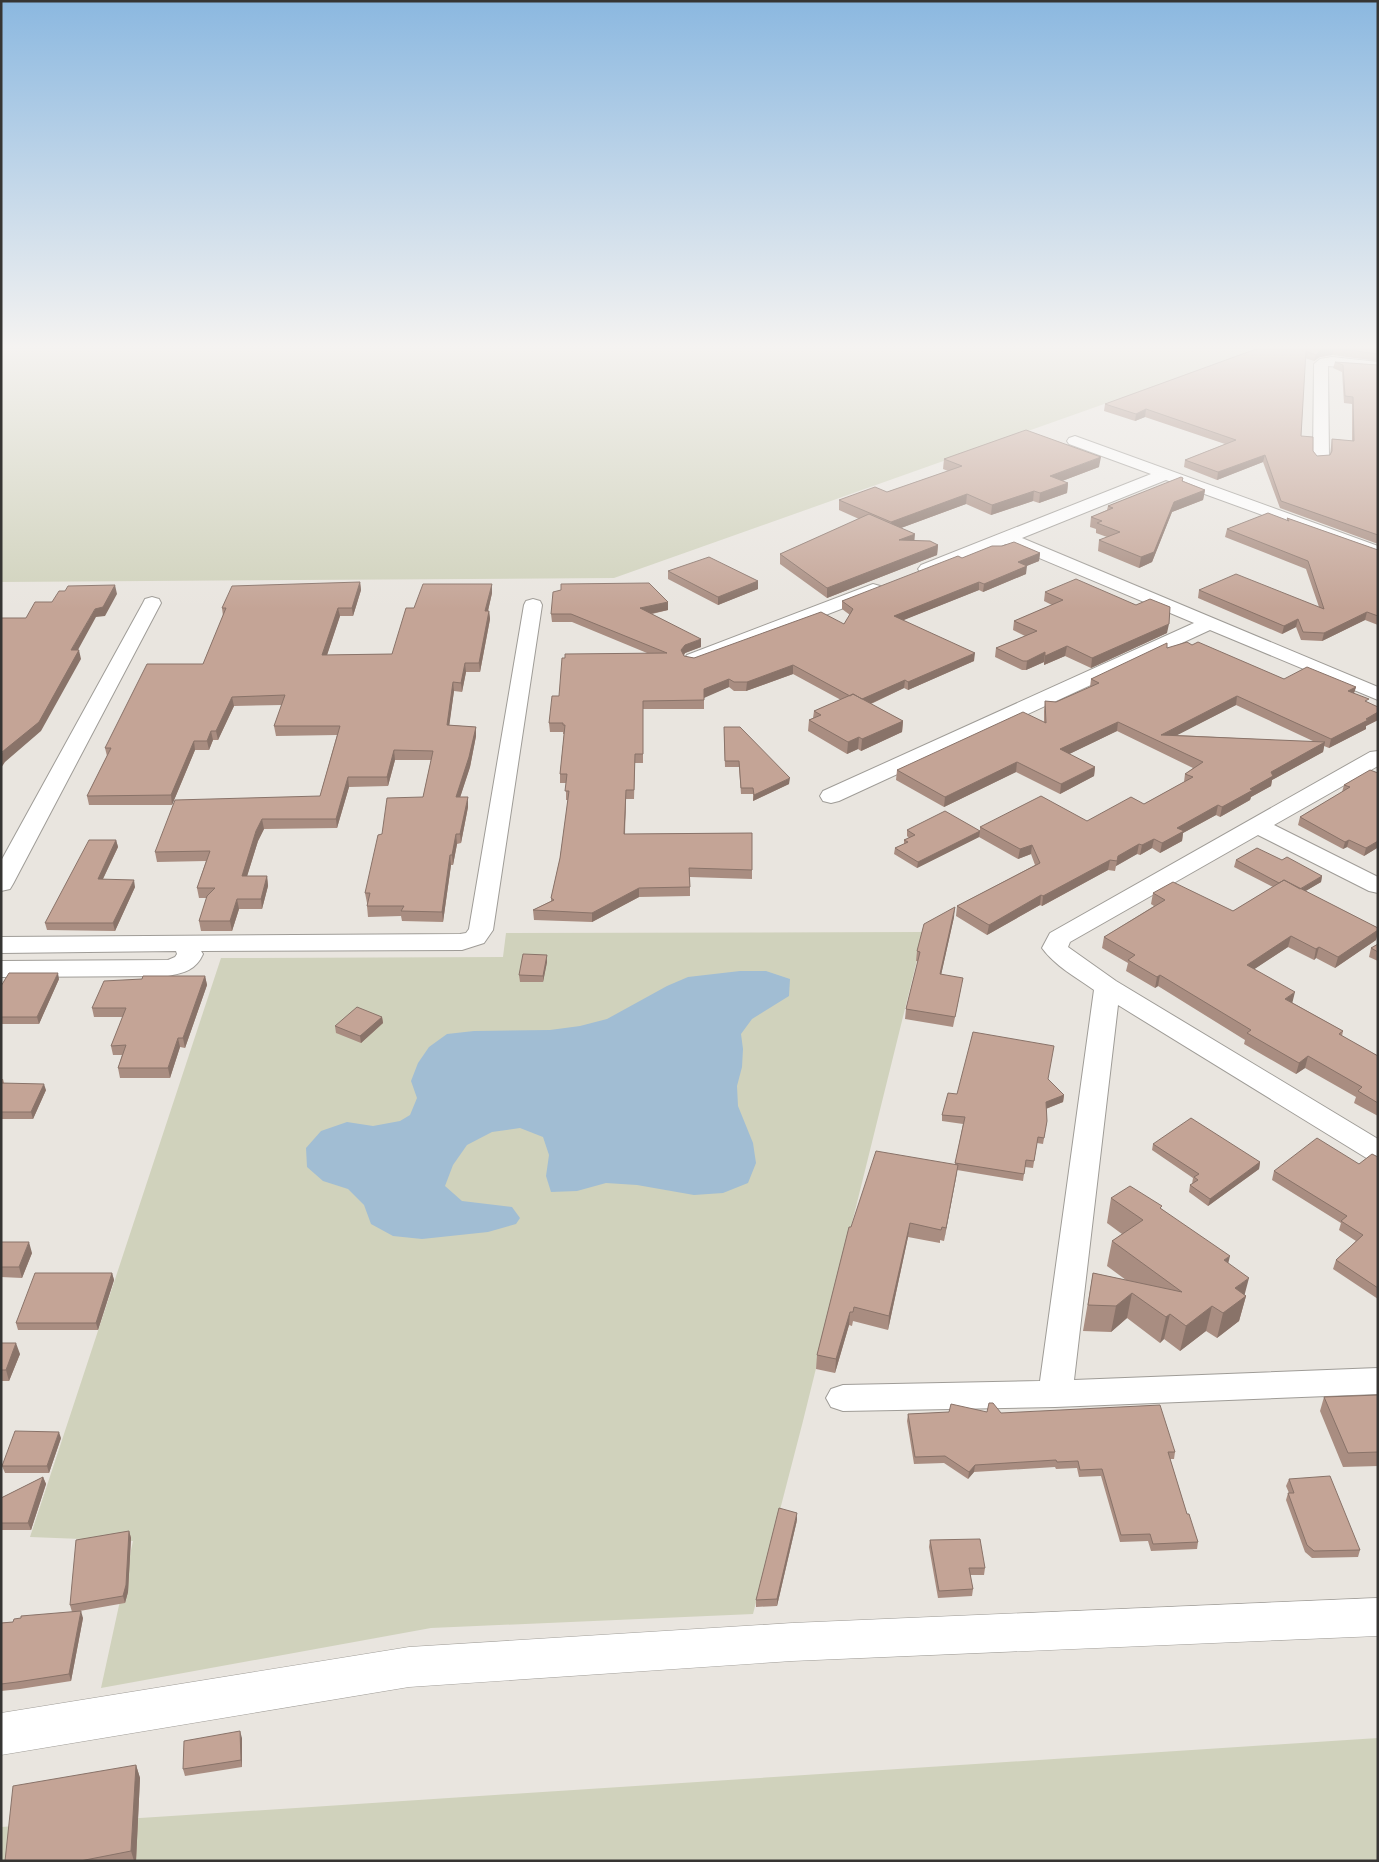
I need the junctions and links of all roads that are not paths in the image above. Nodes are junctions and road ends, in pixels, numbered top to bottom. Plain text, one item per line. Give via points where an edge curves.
1 (1320, 435) edge
2 (1075, 441) dead end
3 (1320, 458) edge
4 (1166, 474) junction
5 (1007, 538) junction
6 (1378, 552) edge
7 (915, 574) edge
8 (887, 584) edge
9 (152, 603) dead end
10 (533, 605) dead end
11 (1210, 624) junction
12 (693, 660) edge
13 (1378, 694) edge
14 (1378, 757) edge
15 (831, 796) dead end
16 (1258, 826) junction
17 (1, 884) edge
18 (1378, 886) edge
19 (183, 943) junction
20 (1, 945) edge
21 (1, 970) edge
22 (1107, 987) junction
23 (1378, 1152) edge
24 (1378, 1381) edge
25 (1055, 1394) junction
26 (843, 1398) dead end
27 (1378, 1617) edge
28 (1, 1734) edge

1 - 3 street
2 - 4 street
4 - 5 street
4 - 6 street
5 - 7 street
5 - 11 street
8 - 12 street
9 - 17 street
10 - 19 street via 481,930 475,938 462,942
11 - 13 street
11 - 15 street
14 - 16 street
16 - 18 street
16 - 22 street via 1058,938 1055,948 1059,953
19 - 20 street
19 - 21 street via 190,954 189,960 168,968
22 - 23 street
22 - 25 street
24 - 25 street
25 - 26 street
27 - 28 street via 792,1642 409,1667

